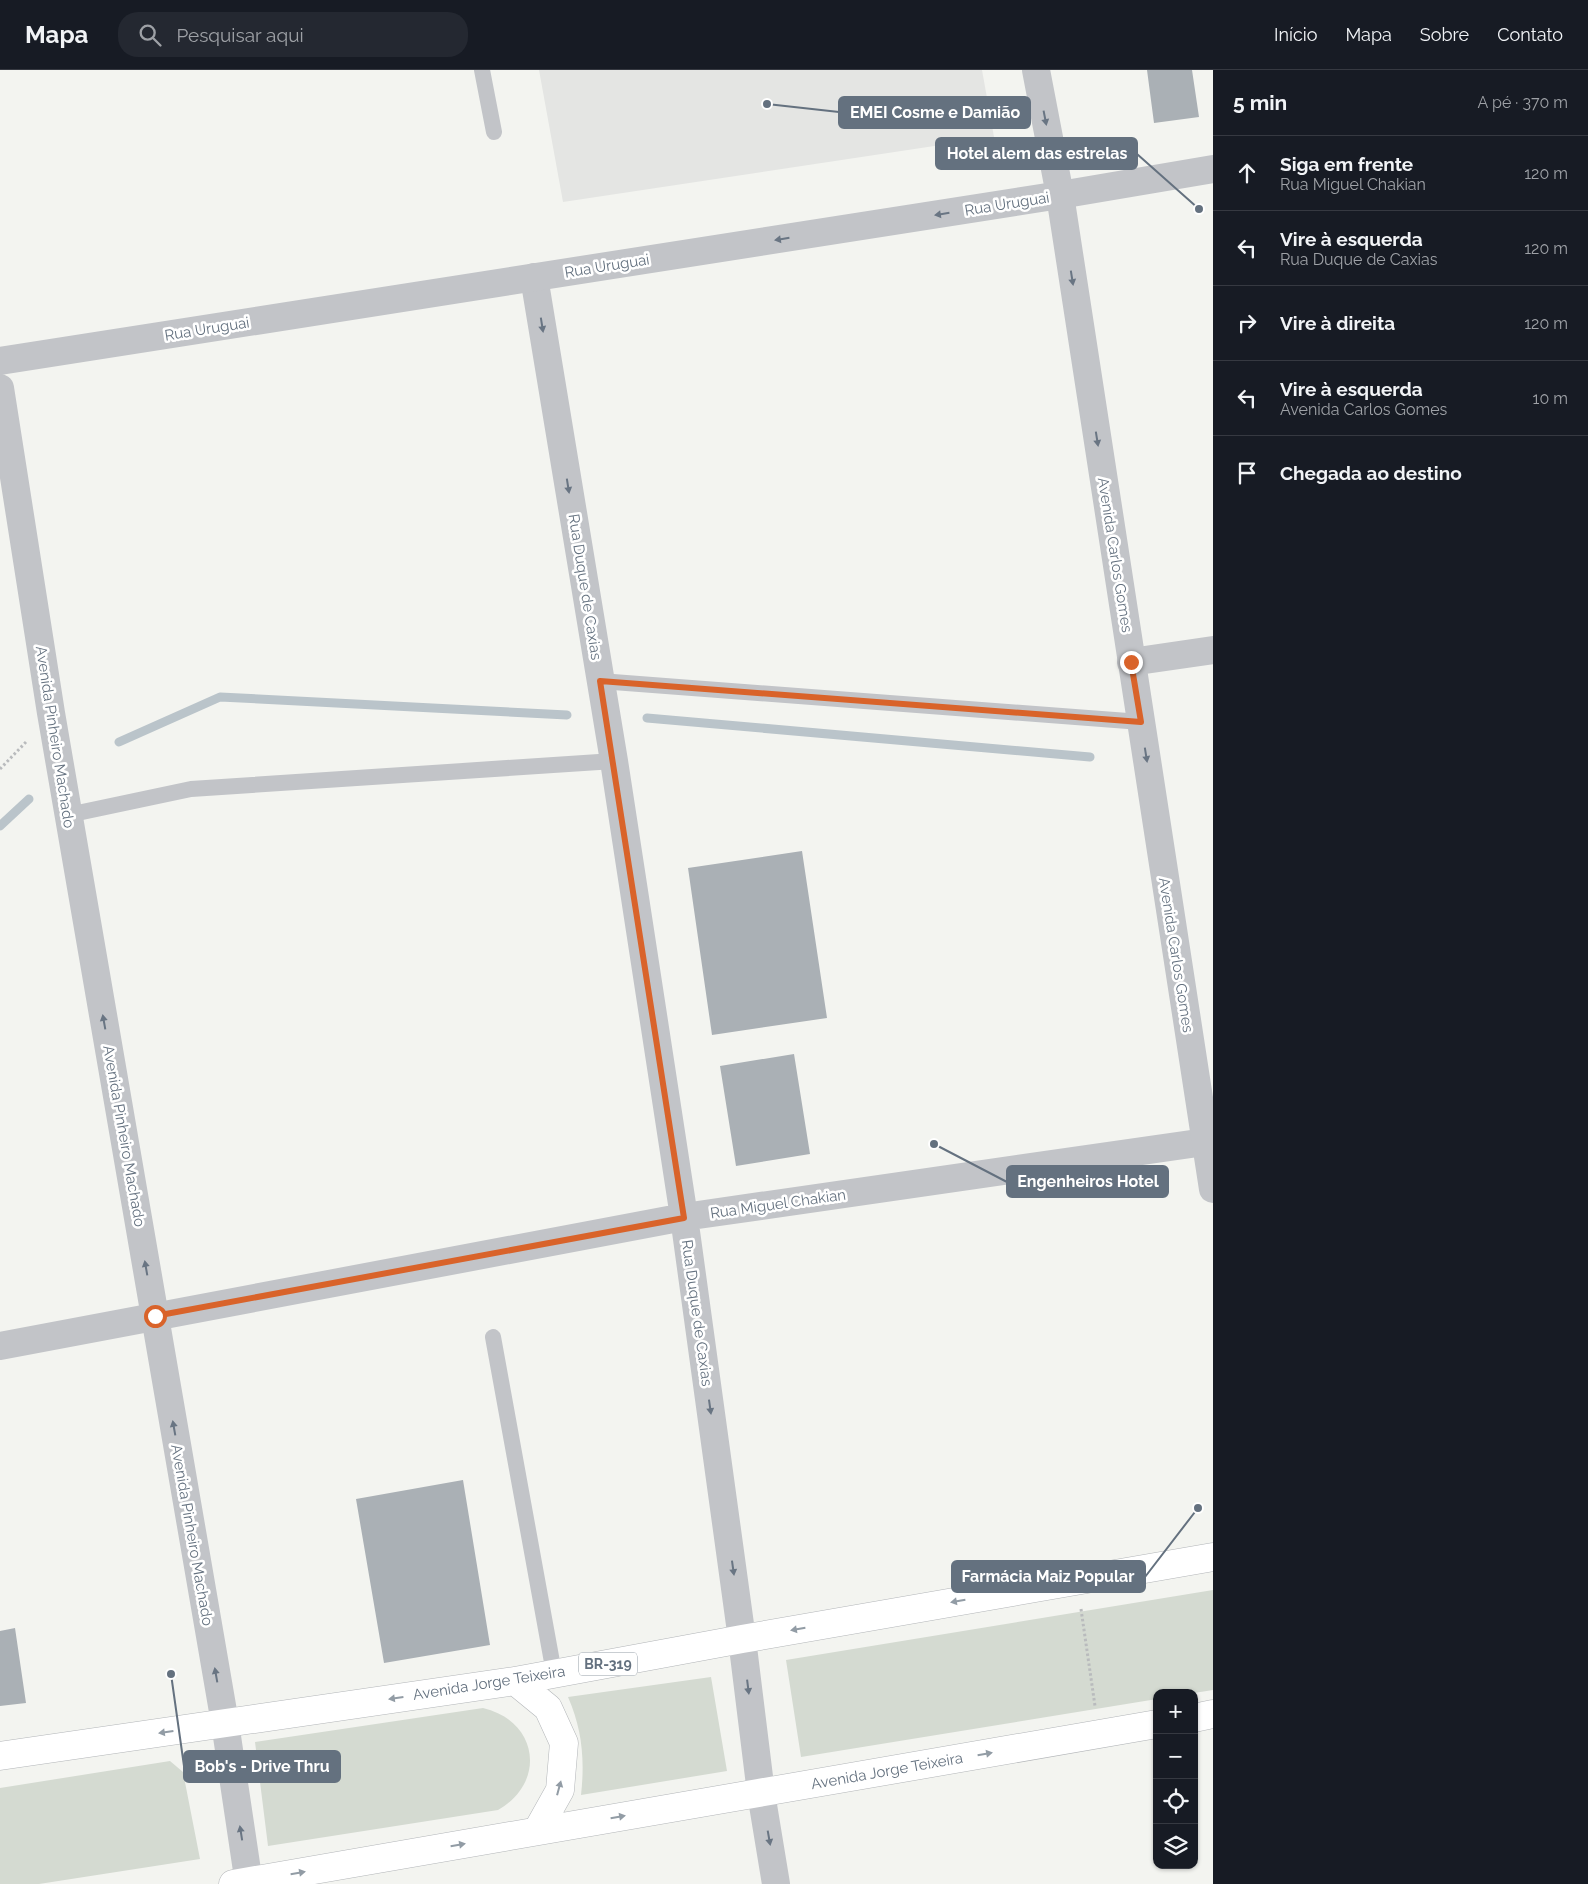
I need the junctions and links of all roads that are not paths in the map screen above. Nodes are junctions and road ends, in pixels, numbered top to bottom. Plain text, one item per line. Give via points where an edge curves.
1 (482, 70) edge
2 (1036, 70) edge
3 (494, 132) dead end
4 (1213, 169) edge
5 (1060, 196) junction
6 (534, 277) junction
7 (0, 361) edge
8 (0, 388) edge
9 (1213, 650) edge
10 (1131, 662) junction
11 (600, 681) junction
12 (1141, 722) junction
13 (614, 761) junction
14 (68, 815) junction
15 (1205, 1142) junction
16 (1213, 1189) edge
17 (684, 1218) junction
18 (155, 1316) junction
19 (493, 1337) dead end
20 (0, 1346) edge
21 (1213, 1557) edge
22 (742, 1639) junction
23 (554, 1673) junction
24 (515, 1681) junction
25 (1213, 1714) edge
26 (1198, 1717) edge
27 (224, 1723) junction
28 (1153, 1725) edge
29 (0, 1756) edge
30 (761, 1793) junction
31 (537, 1831) junction
32 (243, 1883) edge
33 (776, 1884) edge

1 - 3 lane
2 -> 5 street, Avenida Carlos Gomes
4 - 5 street, Rua Uruguai
5 -> 6 street, Rua Uruguai
5 -> 10 street, Avenida Carlos Gomes
6 - 7 street, Rua Uruguai
6 -> 11 street, Rua Duque de Caxias
8 - 14 street, Avenida Pinheiro Machado
9 - 10 street
10 - 12 street, Avenida Carlos Gomes
11 - 12 lane
11 - 13 street, Rua Duque de Caxias
12 -> 15 street, Avenida Carlos Gomes
13 - 14 lane via 191,789
13 - 17 street, Rua Duque de Caxias
18 -> 14 street, Avenida Pinheiro Machado
15 - 16 street, Avenida Carlos Gomes
15 - 17 street, Rua Miguel Chakian
17 - 18 street, Rua Miguel Chakian
17 -> 22 street, Rua Duque de Caxias
18 - 20 street, Rua Miguel Chakian
27 -> 18 street, Avenida Pinheiro Machado
19 - 23 lane
21 -> 22 highway, Avenida Jorge Teixeira / BR-319
22 - 23 highway, Avenida Jorge Teixeira / BR-319
22 -> 30 street, Rua Duque de Caxias
23 - 24 highway, Avenida Jorge Teixeira / BR-319
24 -> 27 highway, Avenida Jorge Teixeira / BR-319
31 -> 24 highway via 560,1790 564,1743 548,1708
25 - 26 highway
27 -> 29 highway, Avenida Jorge Teixeira / BR-319
32 -> 27 street, Avenida Pinheiro Machado
30 -> 28 highway, Avenida Jorge Teixeira
31 -> 30 highway, Avenida Jorge Teixeira
30 -> 33 street
32 -> 31 highway, Avenida Jorge Teixeira

